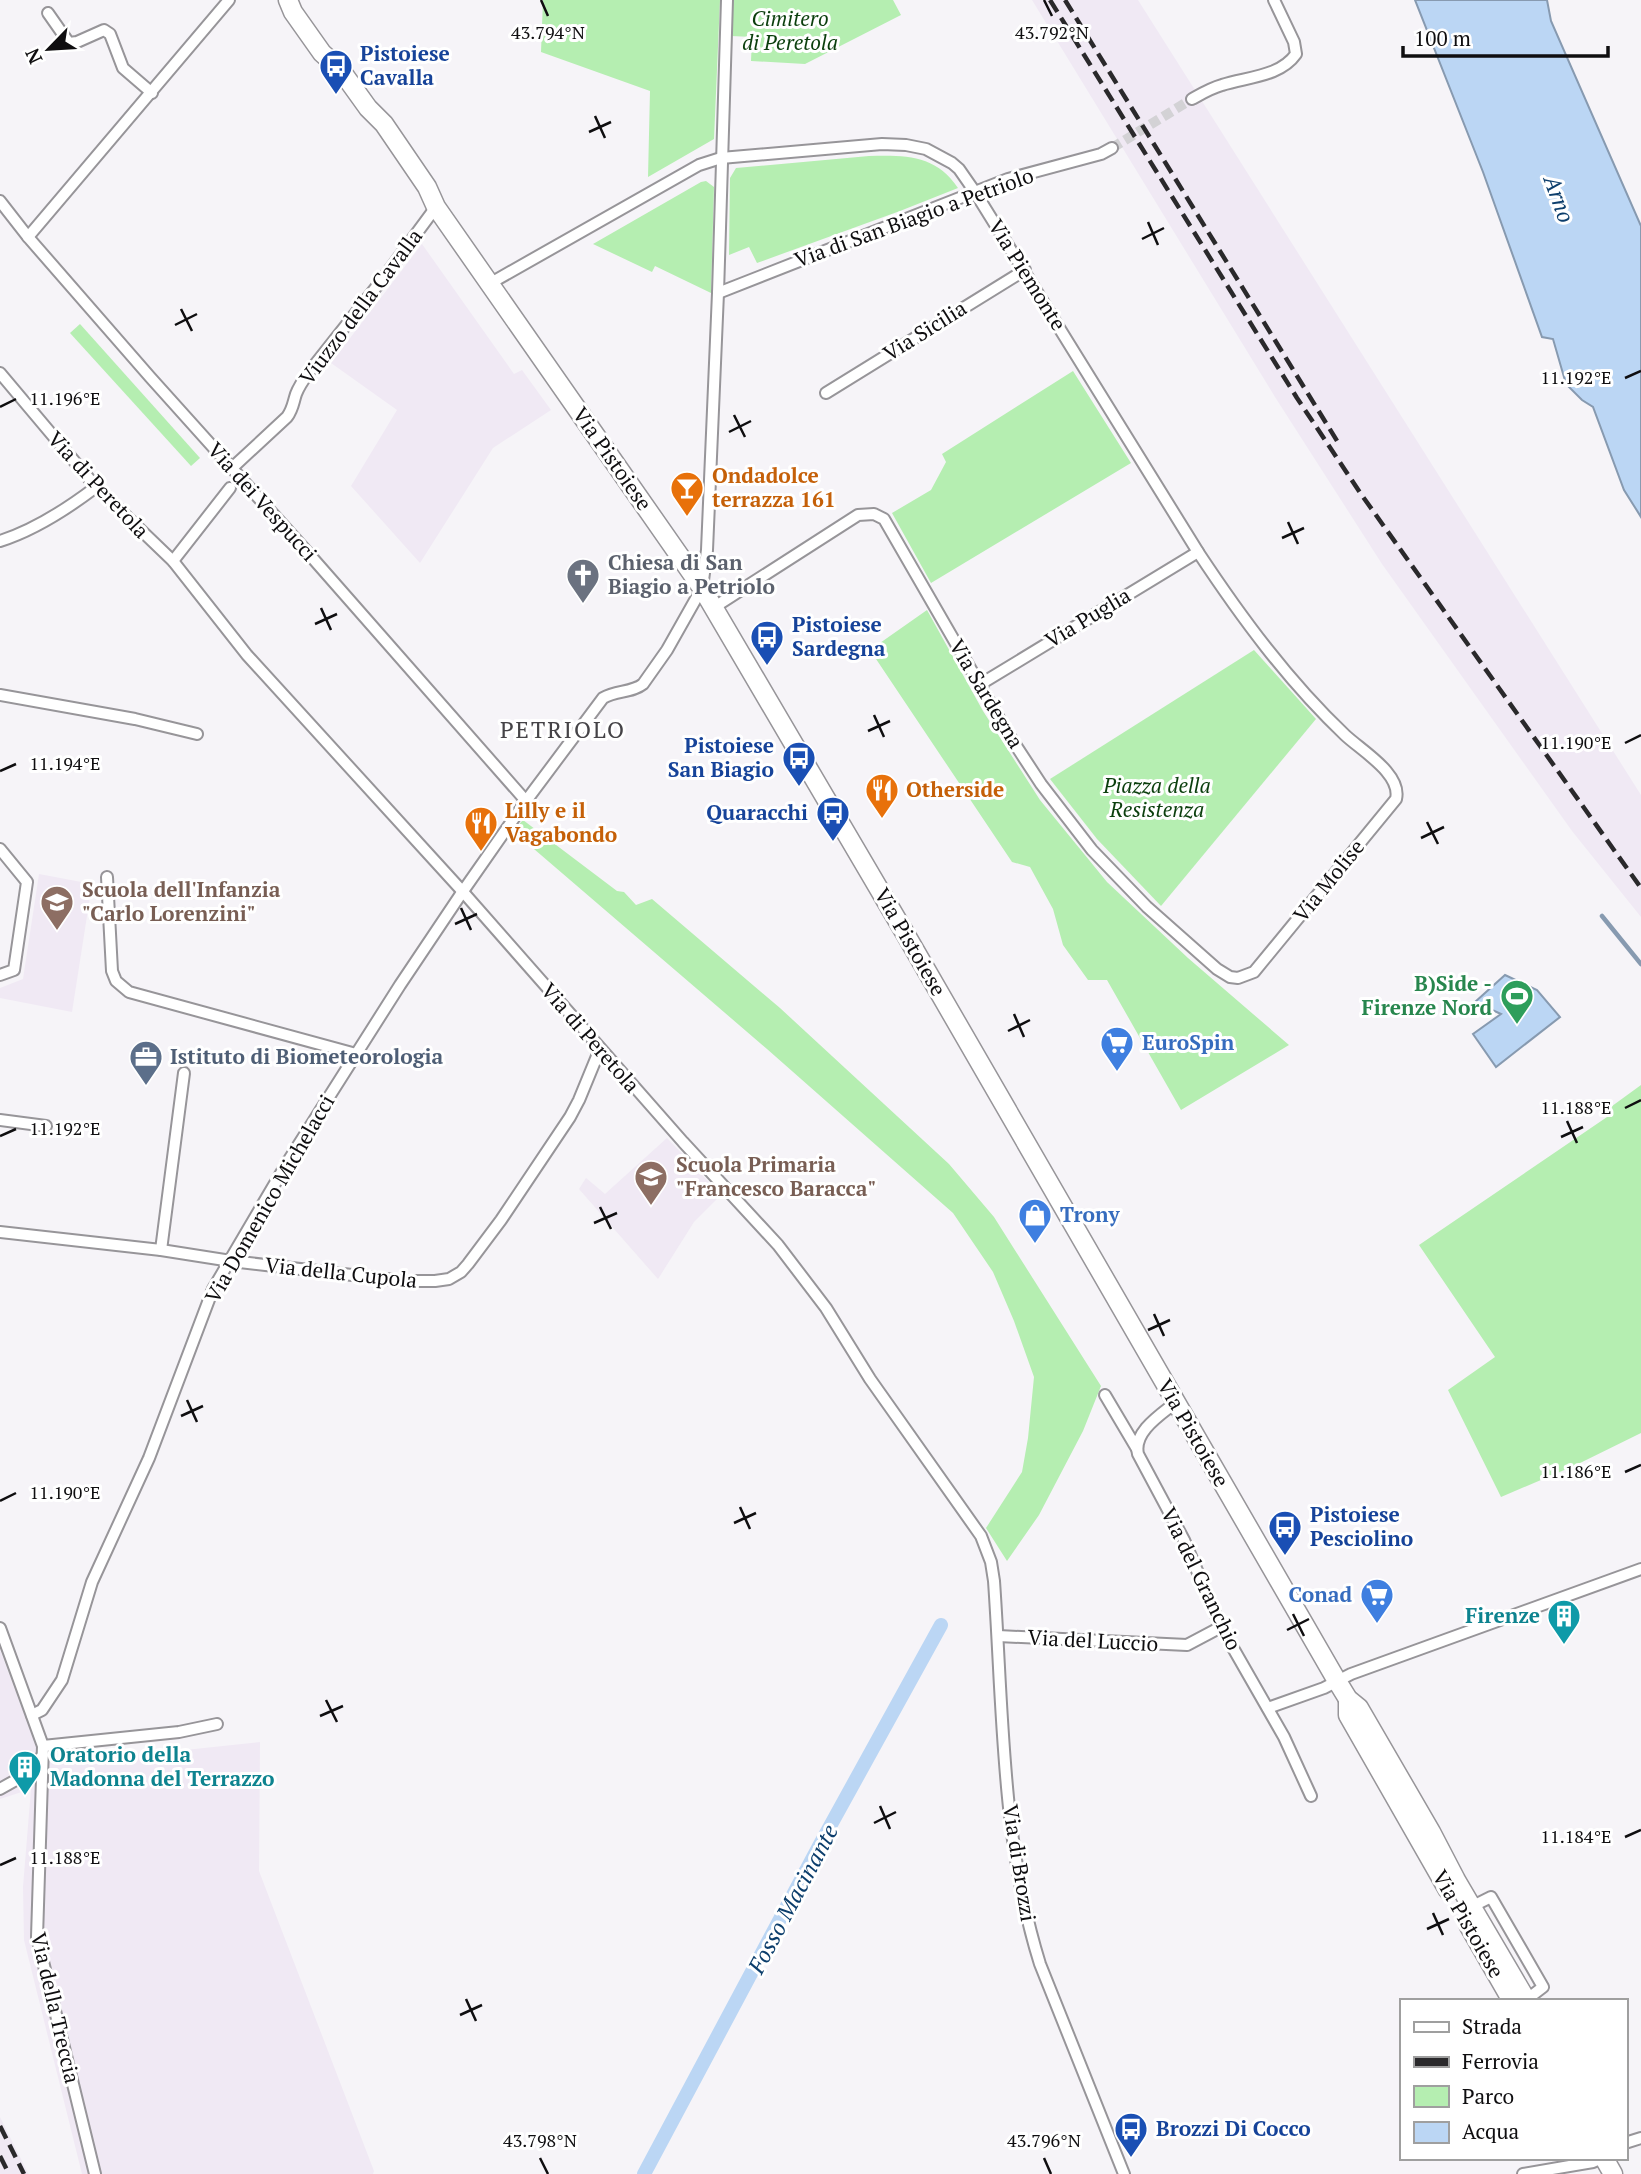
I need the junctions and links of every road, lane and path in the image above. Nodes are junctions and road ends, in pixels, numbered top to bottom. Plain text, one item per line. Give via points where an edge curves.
1 (229, 0) edge
2 (288, 0) edge
3 (295, 0) edge
4 (727, 0) edge
5 (1274, 0) edge
6 (48, 13) dead end
7 (340, 69) junction
8 (152, 93) junction
9 (1192, 99) tunnel mouth
10 (1112, 148) tunnel mouth
11 (721, 158) junction
12 (975, 192) junction
13 (0, 201) edge
14 (436, 206) junction
15 (28, 237) junction
16 (1025, 270) junction
17 (489, 284) junction
18 (718, 293) junction
19 (0, 373) edge
20 (826, 393) dead end
21 (232, 468) junction
22 (96, 487) junction
23 (230, 488) dead end
24 (0, 541) edge
25 (1198, 552) junction
26 (173, 561) junction
27 (702, 588) junction
28 (713, 608) junction
29 (979, 685) junction
30 (0, 695) edge
31 (197, 734) dead end
32 (1397, 787) joint
33 (526, 801) junction
34 (0, 849) edge
35 (107, 877) dead end
36 (462, 891) junction
37 (1254, 972) joint
38 (0, 975) edge
39 (600, 1049) junction
40 (356, 1054) junction
41 (184, 1073) dead end
42 (0, 1120) edge
43 (46, 1126) dead end
44 (0, 1232) edge
45 (160, 1250) junction
46 (230, 1261) junction
47 (1105, 1395) dead end
48 (1175, 1403) junction
49 (1137, 1449) junction
50 (981, 1536) joint
51 (1641, 1569) edge
52 (1222, 1627) junction
53 (0, 1628) edge
54 (998, 1636) junction
55 (1337, 1681) junction
56 (1348, 1699) junction
57 (1268, 1708) junction
58 (32, 1715) junction
59 (217, 1724) dead end
60 (43, 1751) junction
61 (0, 1789) edge
62 (1311, 1796) dead end
63 (1520, 1999) edge
64 (1520, 1999) edge
65 (1598, 2160) edge
66 (95, 2174) edge
67 (1124, 2174) edge
68 (1522, 2174) edge

1 - 8 street
2 - 7 main road, Via Pistoiese via 322,53
3 - 7 main road, Via Pistoiese via 331,47
4 - 11 street
5 - 9 street via 1294,42 1292,60 1276,71 1217,86
6 - 8 street via 69,43 104,30 110,34 123,68
7 - 14 main road, Via Pistoiese via 384,124
8 - 15 street
10 - 12 street, Via di San Biagio a Petriolo
11 - 12 street, Via Piemonte via 906,145 926,149 952,163
11 - 17 street, Via Piemonte via 699,165
11 - 18 street
12 - 16 street, Via Piemonte
12 - 18 street, Via di San Biagio a Petriolo
13 - 15 street, Via dei Vespucci
14 - 17 main road, Via Pistoiese
14 - 21 street, Viuzzo della Cavalla via 309,372 287,417
15 - 21 street, Via dei Vespucci
16 - 20 street, Via Sicilia
16 - 25 street, Via Piemonte
17 - 27 main road, Via Pistoiese
18 - 27 street
19 - 22 street, Via di Peretola
21 - 33 street, Via dei Vespucci
22 - 24 street via 70,506
22 - 26 street, Via di Peretola
23 - 26 street
25 - 29 street, Via Puglia
25 - 32 street, Via Piemonte via 1274,658
26 - 36 street, Via di Peretola via 247,655
27 - 28 main road, Via Pistoiese
27 - 33 street via 649,677 638,687 603,698
28 - 29 street, Via Sardegna via 858,515 874,514 887,523
28 - 48 main road, Via Pistoiese
29 - 37 street, Via Sardegna via 1041,784 1104,864 1217,969 1238,978
30 - 31 street
32 - 37 street, Via Molise via 1396,799
33 - 36 street
34 - 38 street via 27,882 14,970
35 - 40 street via 112,971 130,992
36 - 39 street, Via di Peretola
36 - 40 street, Via Domenico Michelacci
39 - 46 street, Via della Cupola via 570,1116 501,1220 456,1275 435,1281 404,1281
39 - 50 street, Via di Peretola via 794,1265
40 - 46 street, Via Domenico Michelacci
41 - 45 street
42 - 43 street
44 - 45 street, Via della Cupola
45 - 46 street, Via della Cupola
46 - 58 street, Via Domenico Michelacci via 213,1289 147,1461 92,1582 62,1680 42,1710
47 - 49 street, Via del Granchio
48 - 49 street via 1143,1432
48 - 55 main road, Via Pistoiese
49 - 52 street, Via del Granchio
50 - 54 street, Via di Brozzi via 992,1571
51 - 55 street
52 - 54 street, Via del Luccio via 1187,1645
52 - 57 street, Via del Granchio
53 - 58 street
54 - 67 street, Via di Brozzi via 1009,1812 1029,1930
55 - 56 main road, Via Pistoiese
55 - 57 street
56 - 63 main road, Via Pistoiese via 1359,1708 1431,1832
56 - 64 main road, Via Pistoiese via 1348,1716
57 - 62 street, Via del Granchio
58 - 60 street
59 - 60 street
60 - 61 street via 25,1775
60 - 66 street, Via della Treccia via 37,1937
65 - 68 street

